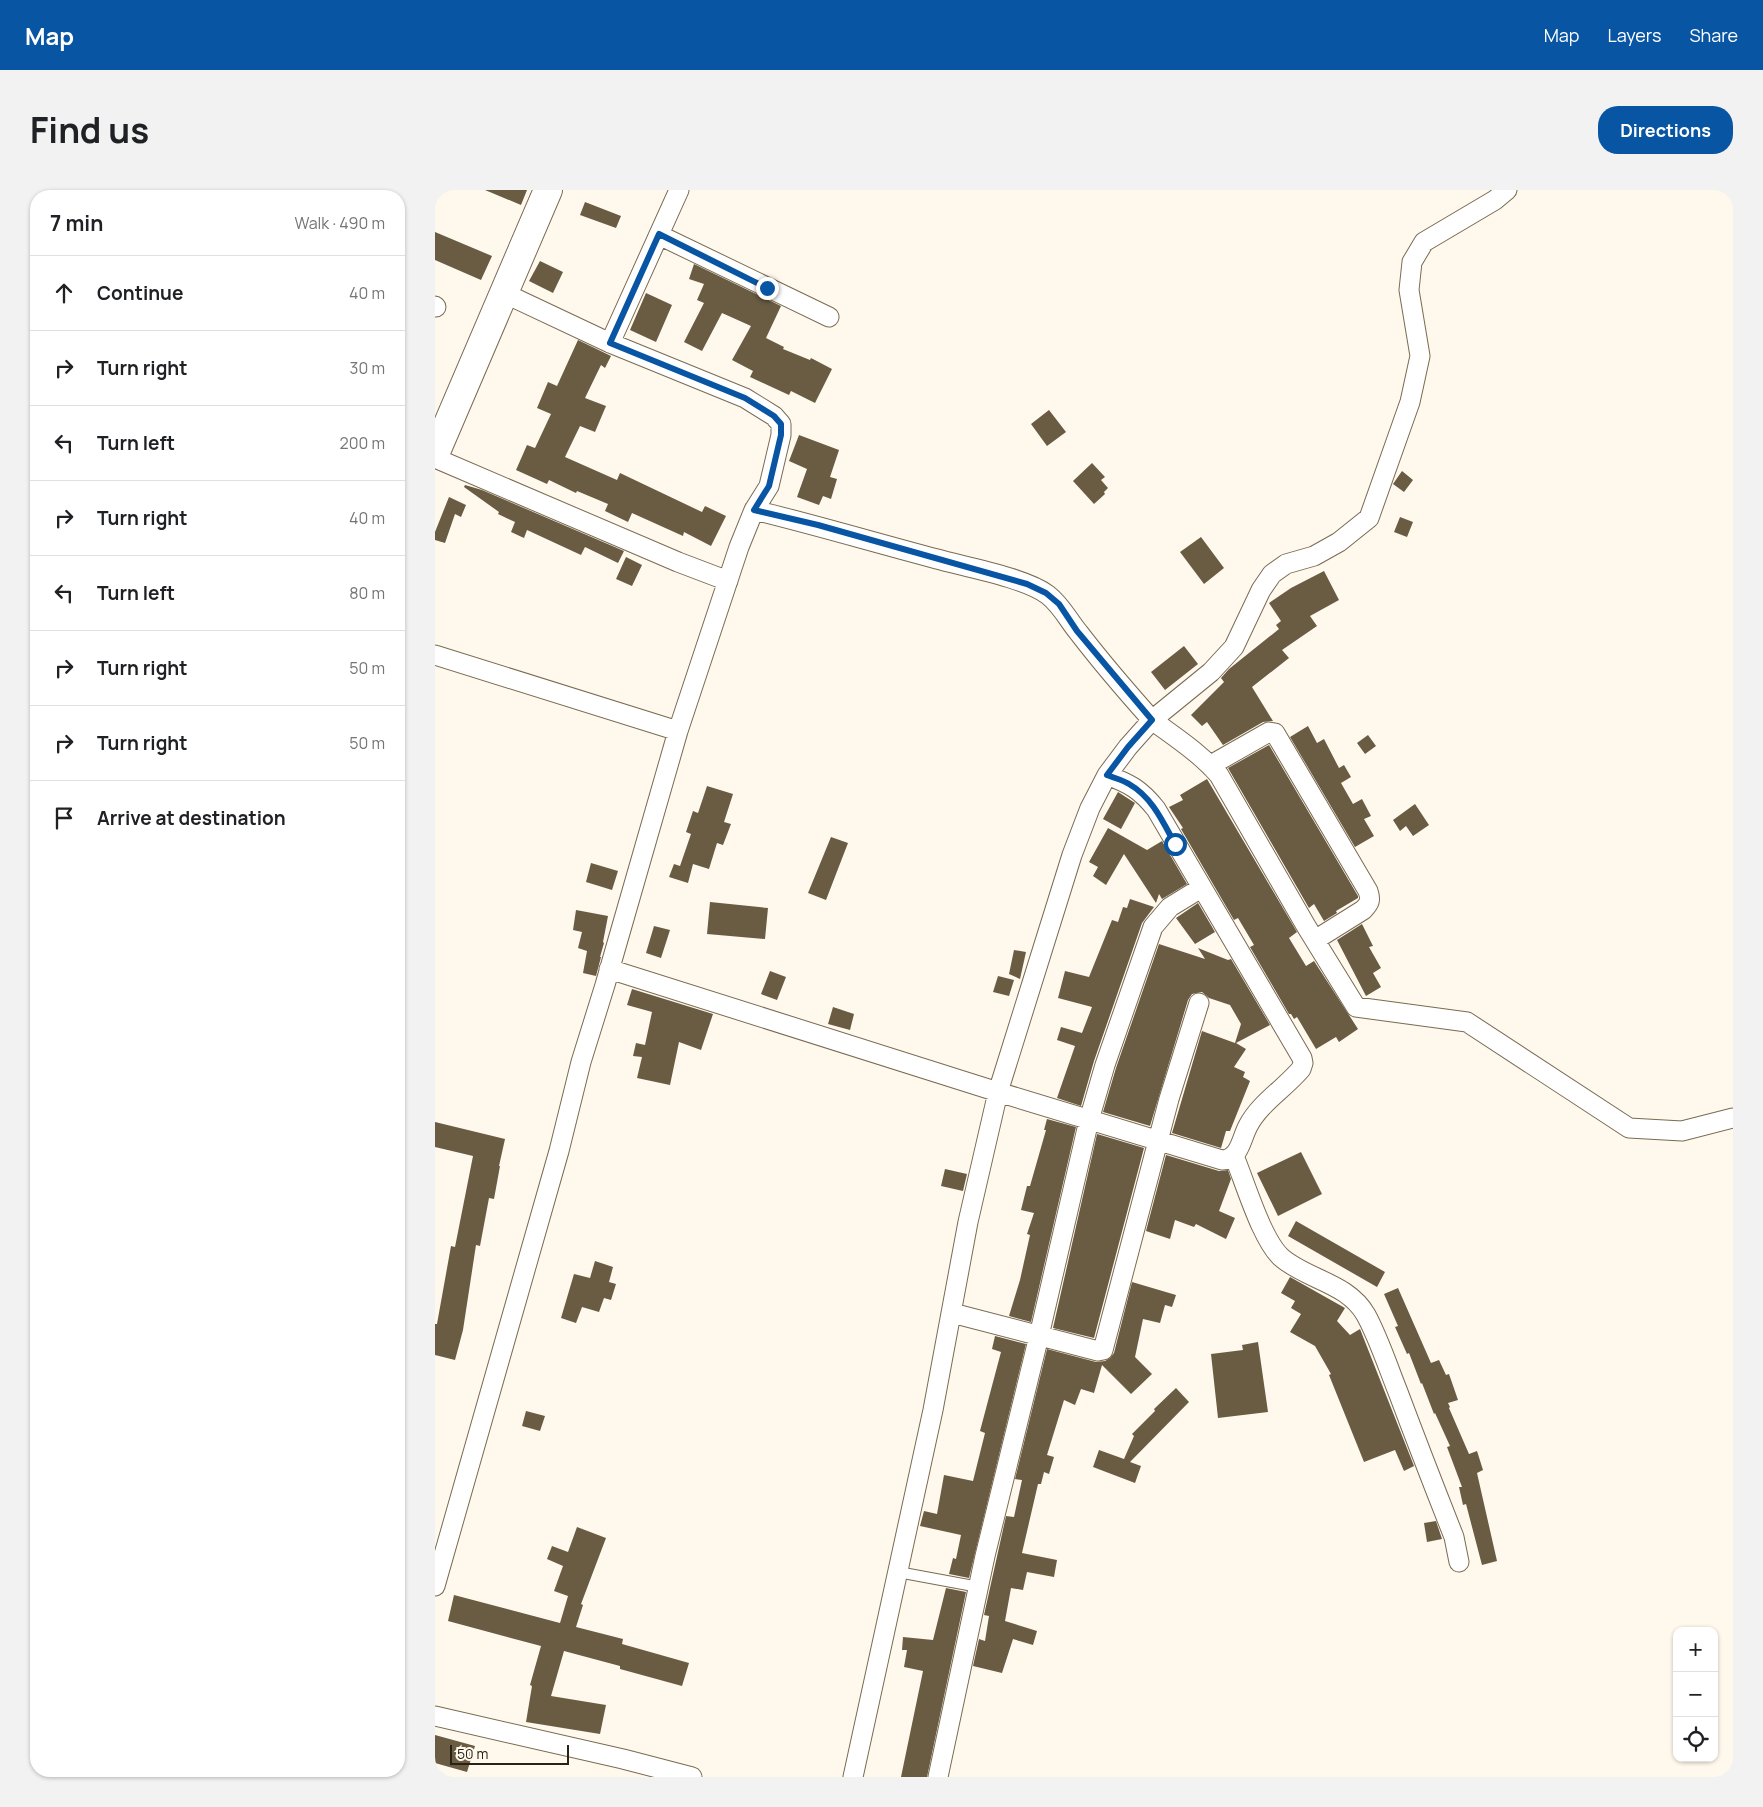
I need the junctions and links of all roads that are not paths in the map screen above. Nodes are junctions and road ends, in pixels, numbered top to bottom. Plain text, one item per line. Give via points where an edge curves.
1 (548, 190) edge
2 (679, 190) edge
3 (1507, 190) edge
4 (659, 234) junction
5 (504, 294) junction
6 (829, 318) dead end
7 (610, 343) junction
8 (435, 456) edge
9 (754, 510) junction
10 (728, 581) junction
11 (435, 655) edge
12 (1152, 720) junction
13 (678, 731) junction
14 (1211, 766) junction
15 (1107, 775) junction
16 (1201, 888) junction
17 (1315, 940) junction
18 (609, 969) junction
19 (1199, 1003) dead end
20 (998, 1092) junction
21 (1733, 1118) edge
22 (1089, 1120) junction
23 (1158, 1141) junction
24 (1235, 1156) junction
25 (952, 1313) junction
26 (1039, 1336) junction
27 (1459, 1562) dead end
28 (898, 1572) junction
29 (435, 1586) edge
30 (979, 1587) junction
31 (435, 1716) edge
32 (692, 1777) edge
33 (853, 1777) edge
34 (938, 1777) edge

1 - 5 highway
2 - 4 street
3 - 12 street via 1424,242 1412,262 1409,290 1420,356 1409,402 1369,518 1339,542 1314,556 1286,564 1272,574 1233,647 1211,672
4 - 6 street
4 - 7 street
5 - 7 street
5 - 8 highway
7 - 9 street via 745,398 778,420 781,435 769,486
8 - 10 street
9 - 10 street
9 - 12 street via 989,573 1046,593 1059,604 1077,631
10 - 13 street
11 - 13 street
12 - 14 street
12 - 15 street
13 - 18 street
14 - 17 street
14 - 17 street via 1269,732 1275,733 1292,760 1368,891 1370,900 1363,910
15 - 16 street via 1129,783 1156,809
15 - 20 street via 1071,855
16 - 22 street via 1170,907 1153,927
16 - 24 street via 1303,1063 1298,1073 1256,1115
17 - 21 street via 1356,1007 1467,1022 1629,1128 1683,1131
18 - 20 street
18 - 29 street
19 - 23 street
20 - 22 street
20 - 25 street
22 - 23 street
22 - 26 street
23 - 24 street via 1222,1160
23 - 26 street via 1105,1348 1101,1351
24 - 27 street via 1273,1249 1297,1268 1342,1290 1366,1314 1454,1537
25 - 26 street
25 - 28 street
26 - 30 street
28 - 30 lane
28 - 33 street
30 - 34 street
31 - 32 street

